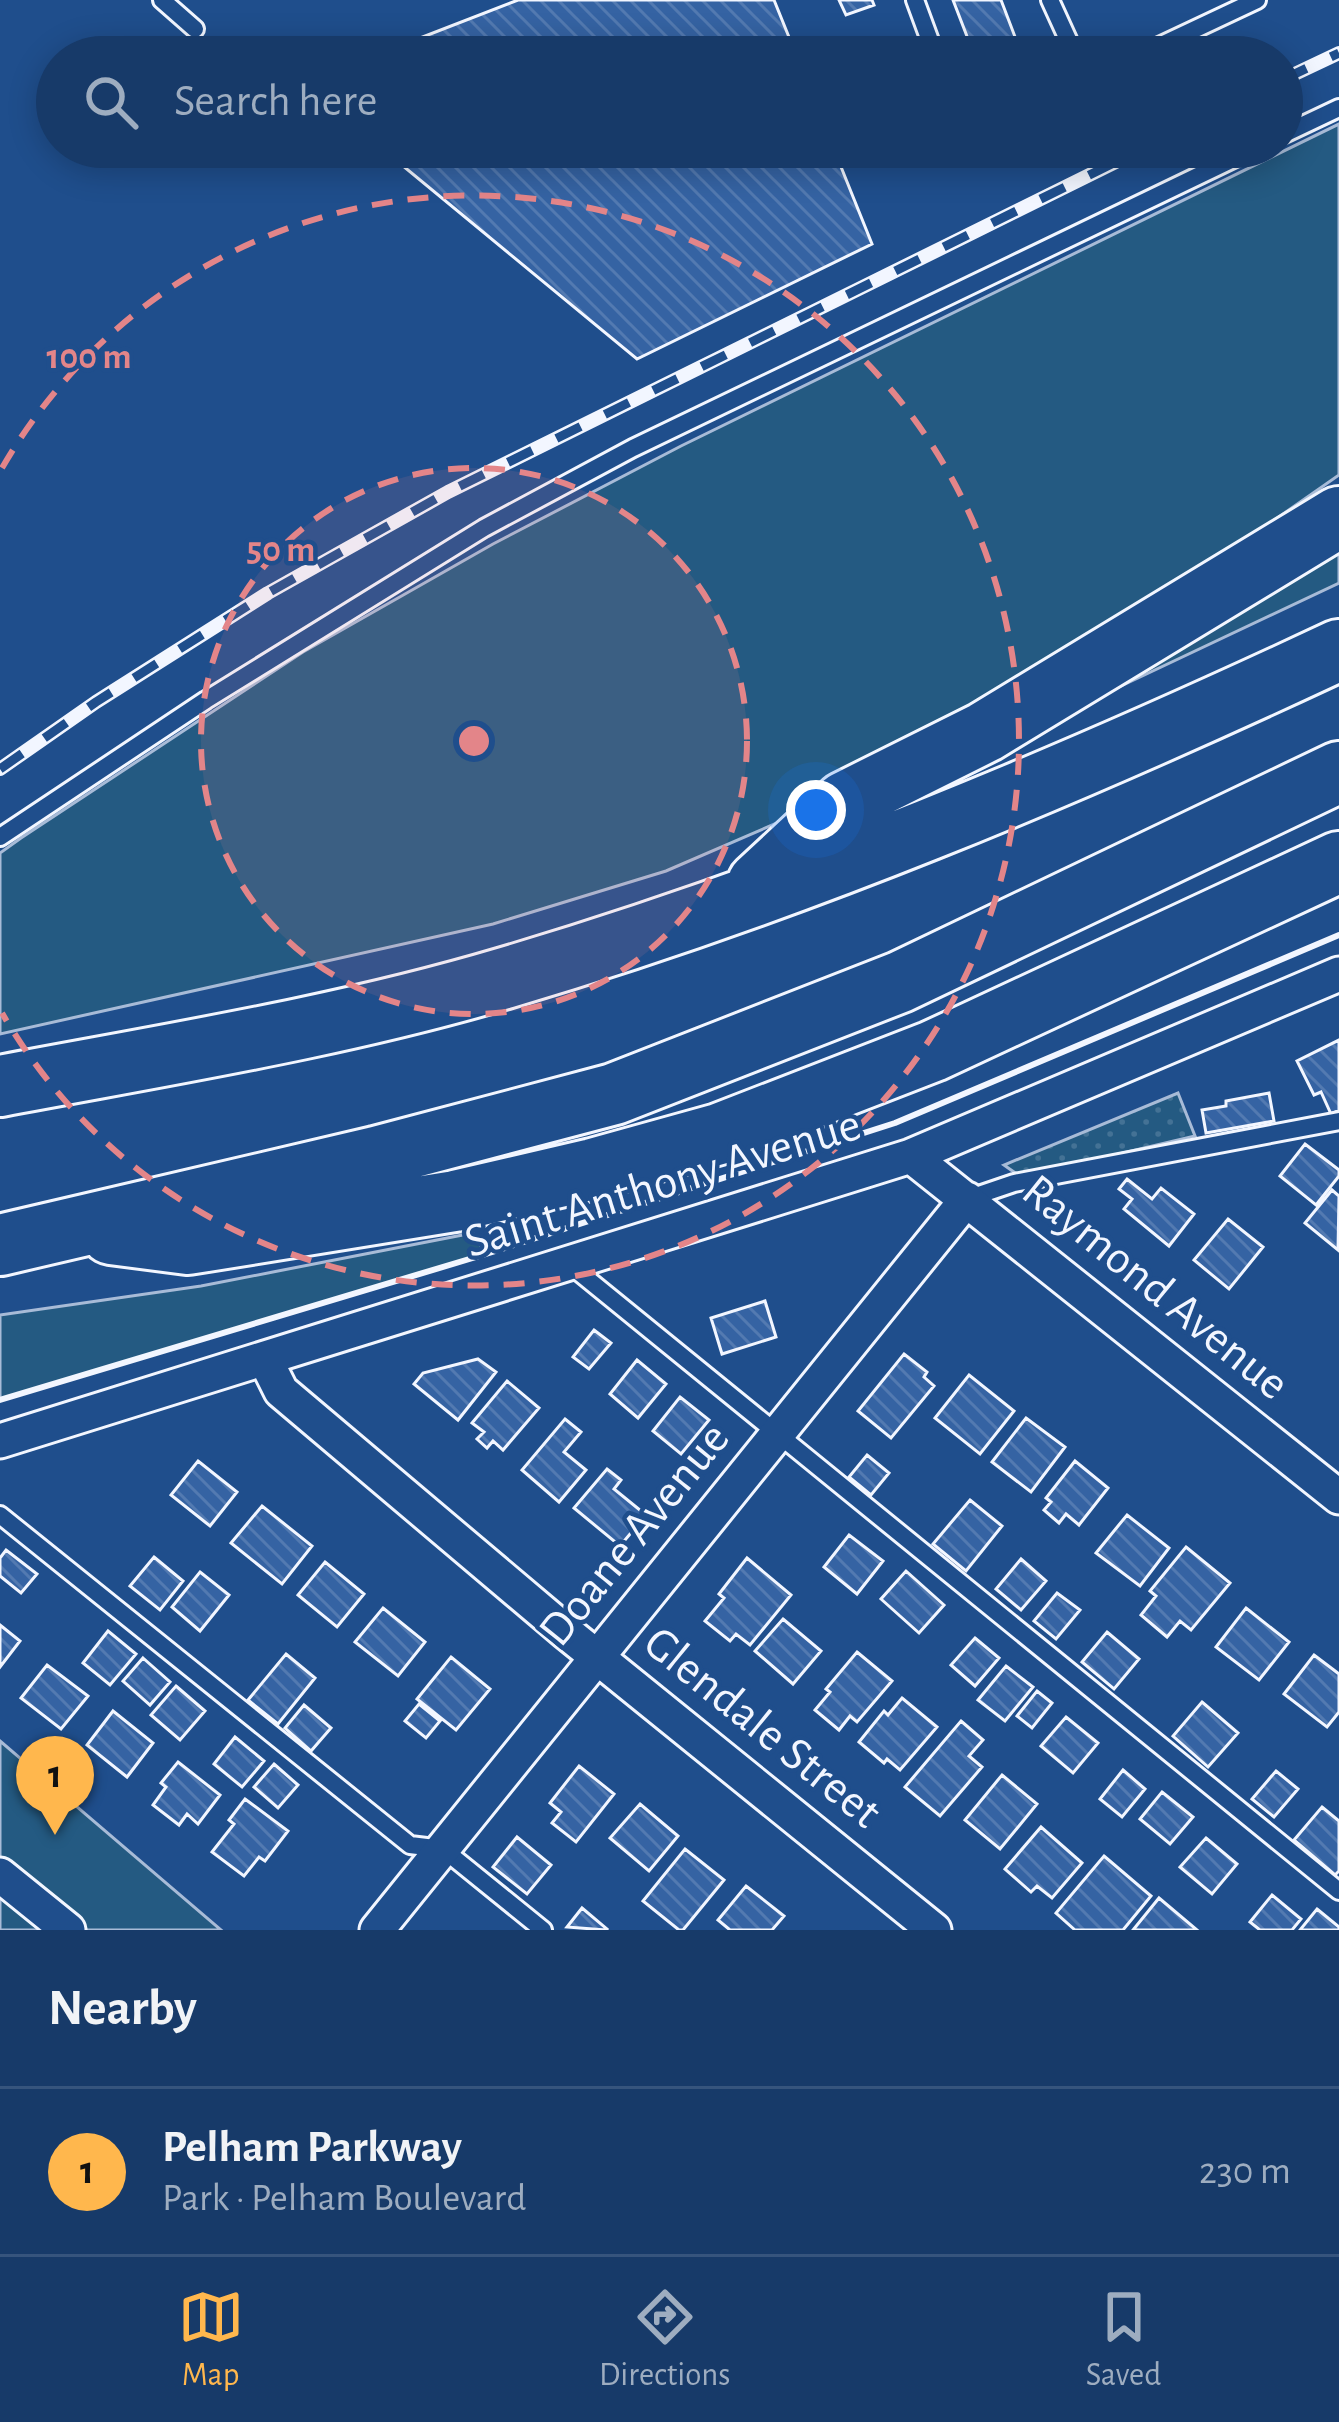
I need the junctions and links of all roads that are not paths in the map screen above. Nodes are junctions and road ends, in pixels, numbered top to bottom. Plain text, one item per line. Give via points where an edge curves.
1 (162, 0) edge
2 (915, 0) edge
3 (1050, 0) edge
4 (1257, 0) edge
5 (195, 29) dead end
6 (928, 36) edge
7 (1066, 36) edge
8 (1181, 36) edge
9 (1339, 108) edge
10 (1303, 125) edge
11 (1214, 168) edge
12 (1339, 484) edge
13 (1339, 517) edge
14 (1267, 558) junction
15 (1339, 650) edge
16 (1339, 772) edge
17 (0, 837) edge
18 (1339, 862) edge
19 (737, 903) junction
20 (1339, 974) edge
21 (0, 1086) edge
22 (1339, 1121) edge
23 (910, 1156) junction
24 (967, 1199) junction
25 (70, 1228) junction
26 (0, 1245) edge
27 (568, 1263) junction
28 (265, 1360) junction
29 (778, 1433) junction
30 (0, 1441) edge
31 (1339, 1497) edge
32 (0, 1515) edge
33 (597, 1656) junction
34 (443, 1849) junction
35 (0, 1875) edge
36 (1339, 1891) edge
37 (68, 1930) edge
38 (376, 1930) edge
39 (543, 1930) edge
40 (934, 1930) edge

1 - 5 lane
2 - 6 lane
3 - 7 lane
4 - 8 lane
9 - 10 lane
11 - 17 lane via 484,528
12 - 14 highway
13 - 14 highway
14 - 19 highway via 985,732 845,802
15 - 19 highway via 1053,780
16 - 25 highway via 901,982 614,1094
18 - 25 highway via 933,1051 719,1134 455,1201 188,1244
19 - 21 highway via 435,996
20 - 23 street, Saint Anthony Avenue
22 - 24 lane via 1014,1183
23 - 24 street, Raymond Avenue
23 - 27 street, Saint Anthony Avenue
24 - 29 street, Doane Avenue
24 - 31 street, Raymond Avenue
25 - 26 highway
27 - 28 street, Saint Anthony Avenue
27 - 29 lane
28 - 30 street, Saint Anthony Avenue
28 - 33 street, Glendale Street via 281,1391
29 - 33 street, Doane Avenue
29 - 36 lane
32 - 34 lane via 410,1845
33 - 34 street, Doane Avenue
33 - 40 street, Glendale Street
34 - 38 street, Doane Avenue
34 - 39 lane
35 - 37 street

